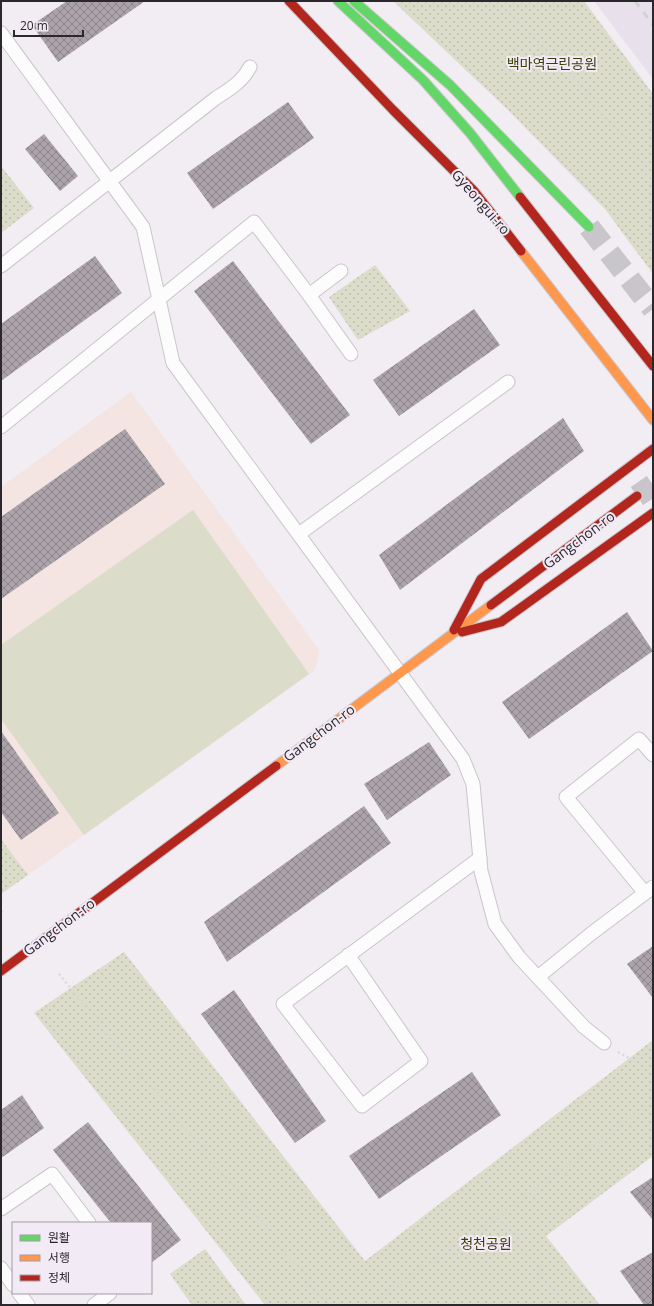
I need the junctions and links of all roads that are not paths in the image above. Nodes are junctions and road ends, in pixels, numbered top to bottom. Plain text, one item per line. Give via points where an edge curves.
1 (289, 1) edge
2 (338, 1) edge
3 (354, 1) edge
4 (1, 33) edge
5 (250, 67) dead end
6 (109, 182) junction
7 (589, 227) tunnel mouth
8 (1, 266) edge
9 (341, 272) dead end
10 (310, 295) junction
11 (159, 298) junction
12 (351, 354) dead end
13 (653, 366) edge
14 (508, 382) dead end
15 (653, 420) edge
16 (1, 427) edge
17 (653, 449) edge
18 (637, 496) tunnel mouth
19 (653, 512) edge
20 (298, 534) junction
21 (451, 635) junction
22 (400, 673) junction
23 (653, 755) edge
24 (480, 858) junction
25 (649, 890) edge
26 (348, 955) junction
27 (1, 970) edge
28 (538, 977) junction
29 (604, 1044) road end
30 (1, 1209) edge
31 (88, 1222) edge
32 (1, 1268) edge
33 (12, 1284) edge
34 (20, 1294) edge
35 (109, 1294) edge
36 (28, 1305) edge
37 (94, 1305) edge

1 - 15 main road, Gyeongui-ro via 392,110 474,191
2 - 13 main road via 423,80 470,133
3 - 7 main road via 450,85
4 - 6 lane
5 - 6 lane via 236,85
6 - 8 lane
6 - 11 lane via 143,227
9 - 10 lane
10 - 11 lane via 254,222
10 - 12 lane
11 - 16 lane
11 - 20 lane via 173,363
14 - 20 lane
17 - 21 main road via 481,579
18 - 21 main road, Gangchon-ro
19 - 21 main road via 501,622
20 - 22 lane
21 - 22 main road, Gangchon-ro
22 - 24 lane via 463,759 473,784
22 - 27 main road, Gangchon-ro
23 - 25 lane via 639,739 566,797
24 - 26 lane
24 - 28 lane via 495,924 519,957
25 - 28 lane
26 - 26 lane via 283,1004 362,1106 421,1061
28 - 29 lane via 584,1027
30 - 31 lane via 52,1174
32 - 33 lane
34 - 36 lane
35 - 37 lane

